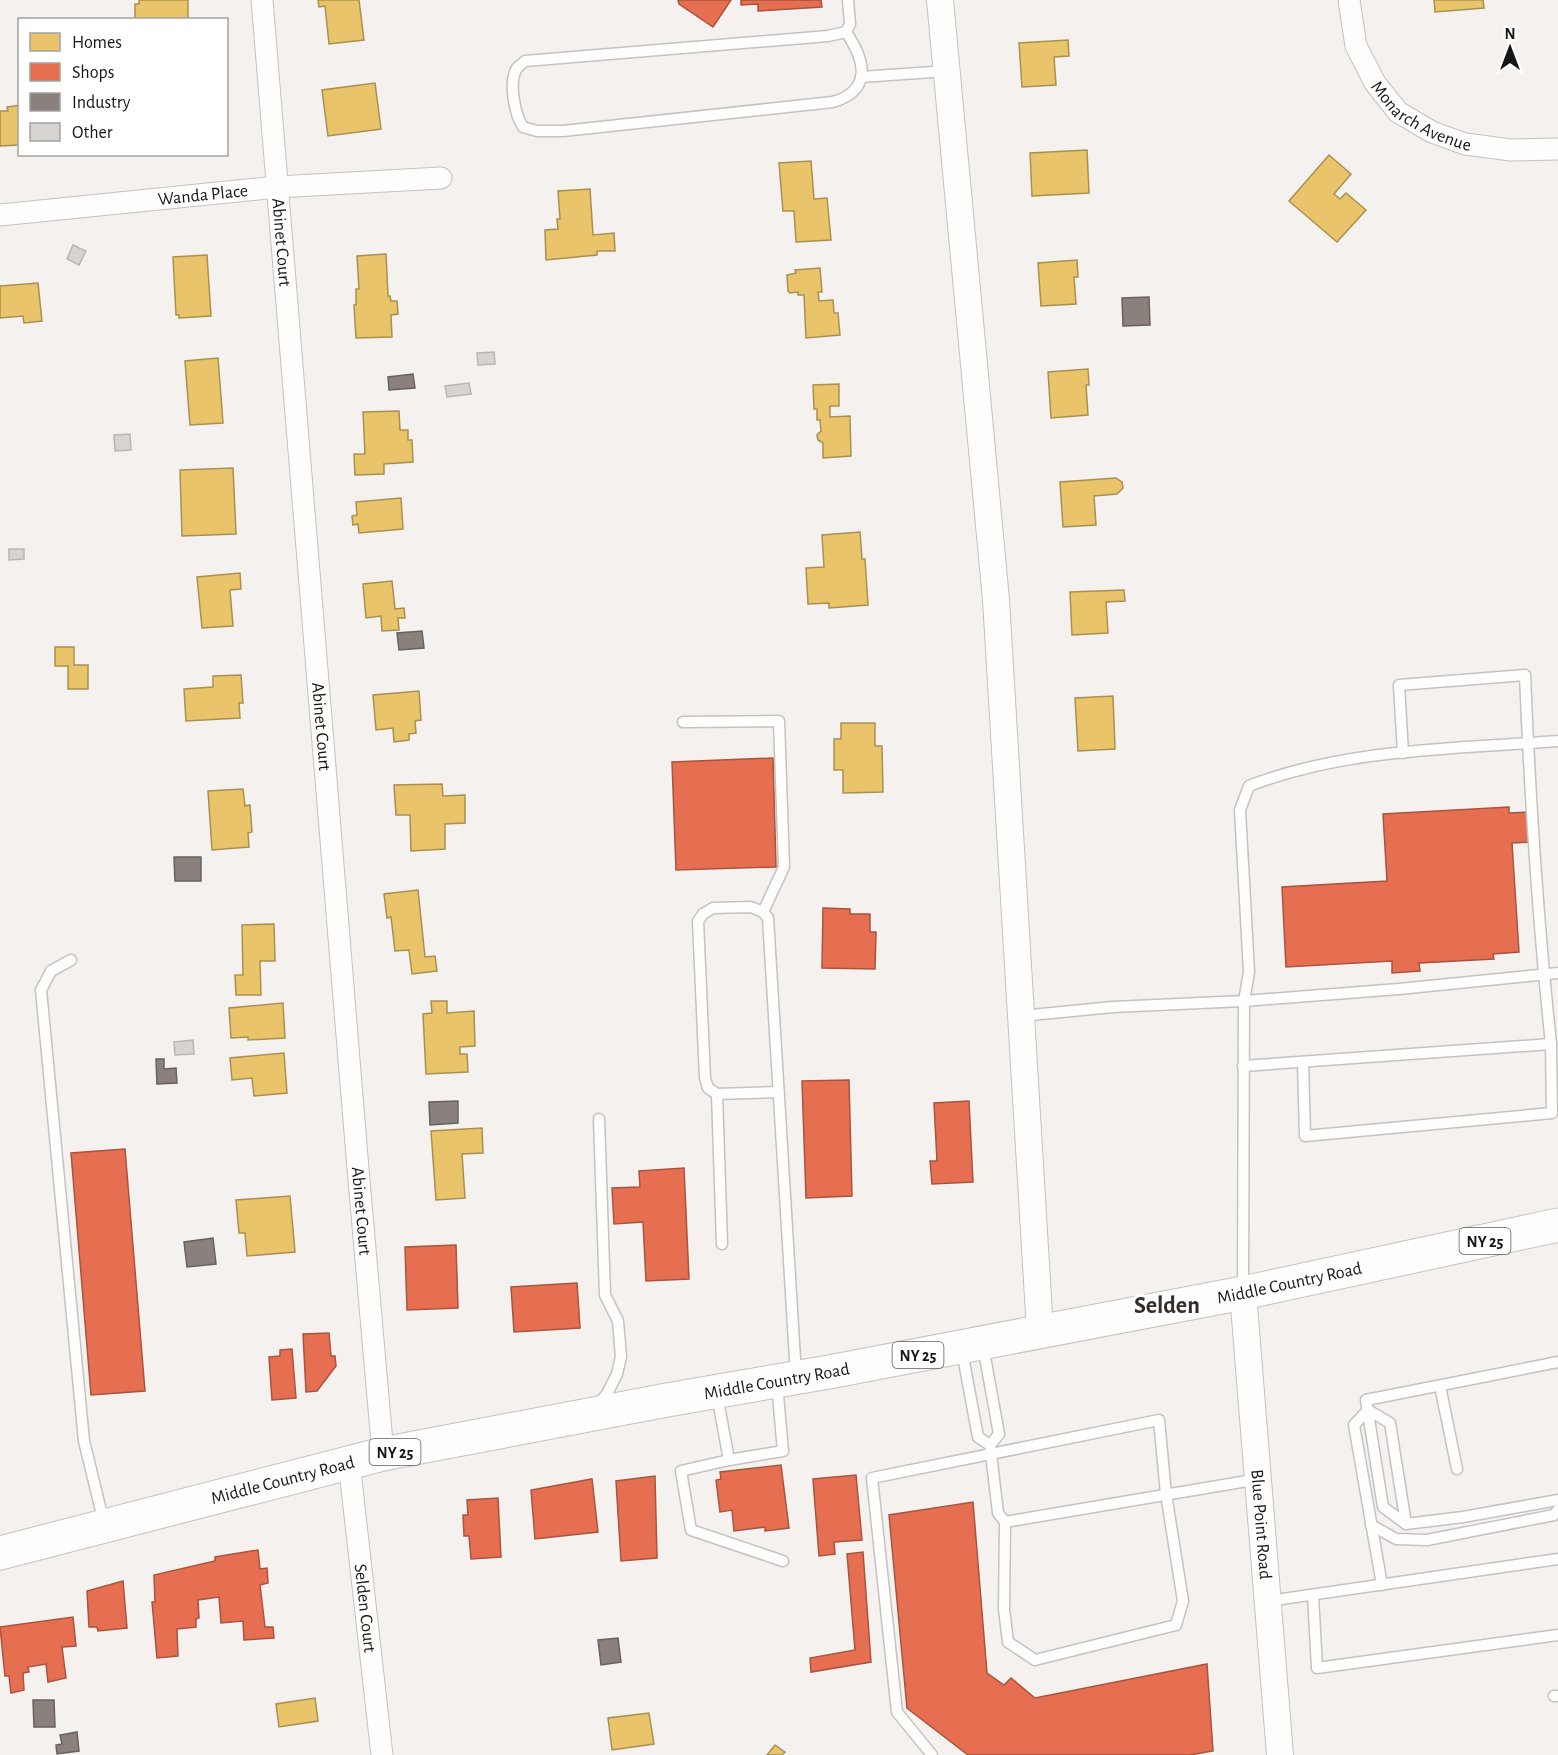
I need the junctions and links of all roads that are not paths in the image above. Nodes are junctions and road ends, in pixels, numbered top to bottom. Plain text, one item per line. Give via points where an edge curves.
1 (262, 0) edge
2 (848, 0) edge
3 (940, 0) edge
4 (1349, 0) edge
5 (846, 32) junction
6 (947, 71) junction
7 (861, 77) junction
8 (1558, 149) edge
9 (441, 178) dead end
10 (277, 187) junction
11 (0, 215) edge
12 (683, 722) dead end
13 (1558, 741) edge
14 (1528, 743) junction
15 (1403, 753) junction
16 (764, 912) junction
17 (71, 960) dead end
18 (1558, 973) edge
19 (1544, 975) junction
20 (1244, 1001) junction
21 (1021, 1016) junction
22 (1551, 1044) junction
23 (1303, 1062) junction
24 (1244, 1066) junction
25 (779, 1092) junction
26 (717, 1094) junction
27 (599, 1119) dead end
28 (1558, 1225) edge
29 (722, 1244) dead end
30 (1243, 1293) junction
31 (1040, 1331) junction
32 (971, 1344) junction
33 (1558, 1362) edge
34 (786, 1380) junction
35 (1440, 1386) junction
36 (717, 1392) junction
37 (1367, 1405) junction
38 (588, 1415) junction
39 (991, 1450) junction
40 (383, 1454) junction
41 (729, 1460) junction
42 (349, 1462) junction
43 (1457, 1469) dead end
44 (1259, 1479) junction
45 (1166, 1494) junction
46 (1558, 1500) edge
47 (1558, 1510) edge
48 (1005, 1522) junction
49 (105, 1524) junction
50 (1406, 1524) junction
51 (1371, 1525) junction
52 (0, 1553) edge
53 (1558, 1558) edge
54 (783, 1562) dead end
55 (1382, 1585) junction
56 (1313, 1595) junction
57 (1268, 1601) junction
58 (1558, 1635) edge
59 (382, 1755) edge
60 (932, 1755) edge
61 (1280, 1755) edge

1 - 10 street, Abinet Court
2 - 5 lane via 850,24
3 - 6 street
4 - 8 street, Monarch Avenue via 1356,46 1375,83 1398,112 1432,132 1465,144 1511,150
5 - 7 lane via 855,45
5 - 7 lane via 525,62 512,81 516,117 523,127 563,131 833,102 856,91
6 - 7 lane
6 - 21 street via 996,600
9 - 10 street, Wanda Place
10 - 11 street, Wanda Place
10 - 40 street, Abinet Court
12 - 16 lane via 779,721 784,867
13 - 14 lane
14 - 15 lane
14 - 15 lane via 1525,675 1399,686
14 - 19 lane
15 - 20 lane via 1334,760 1249,786 1240,810 1249,972
16 - 25 lane via 768,918
16 - 26 lane via 751,907 713,908 698,921 705,1078 708,1088
17 - 49 lane via 51,971 41,990 84,1441
18 - 19 lane
19 - 20 lane
19 - 22 lane
20 - 21 lane
20 - 24 lane
21 - 31 street
22 - 23 lane
22 - 23 lane via 1552,1113 1305,1136
23 - 24 lane
24 - 30 lane
25 - 26 lane
25 - 34 lane
26 - 29 lane
27 - 38 lane via 605,1295 618,1321 621,1357 607,1394
28 - 30 main road, Middle Country Road / NY 25
30 - 31 main road, Middle Country Road / NY 25
30 - 44 street, Blue Point Road
31 - 32 main road, Middle Country Road / NY 25
32 - 34 main road, Middle Country Road / NY 25
32 - 39 lane via 978,1437
32 - 39 lane via 999,1434
33 - 35 lane
34 - 36 main road, Middle Country Road / NY 25
34 - 41 lane via 783,1451
35 - 37 lane
35 - 43 lane
36 - 38 main road, Middle Country Road / NY 25
36 - 41 lane
37 - 50 lane via 1390,1423
37 - 50 lane via 1383,1507
37 - 51 lane via 1354,1425
38 - 40 main road, Middle Country Road / NY 25
39 - 45 lane via 1159,1420
39 - 48 lane via 998,1513
39 - 60 lane via 872,1478 897,1712
40 - 42 main road, Middle Country Road / NY 25
41 - 54 lane via 681,1471 691,1530
42 - 49 main road, Middle Country Road / NY 25
42 - 59 street, Selden Court
44 - 45 lane
44 - 57 street, Blue Point Road
45 - 48 lane
45 - 48 lane via 1183,1601 1176,1625 1035,1660 1008,1642 1004,1609
46 - 50 lane
47 - 51 lane via 1554,1515 1427,1540 1396,1539
49 - 52 main road, Middle Country Road / NY 25
51 - 55 lane
53 - 55 lane
55 - 56 lane
56 - 57 lane
56 - 58 lane via 1317,1668
57 - 61 street, Blue Point Road

